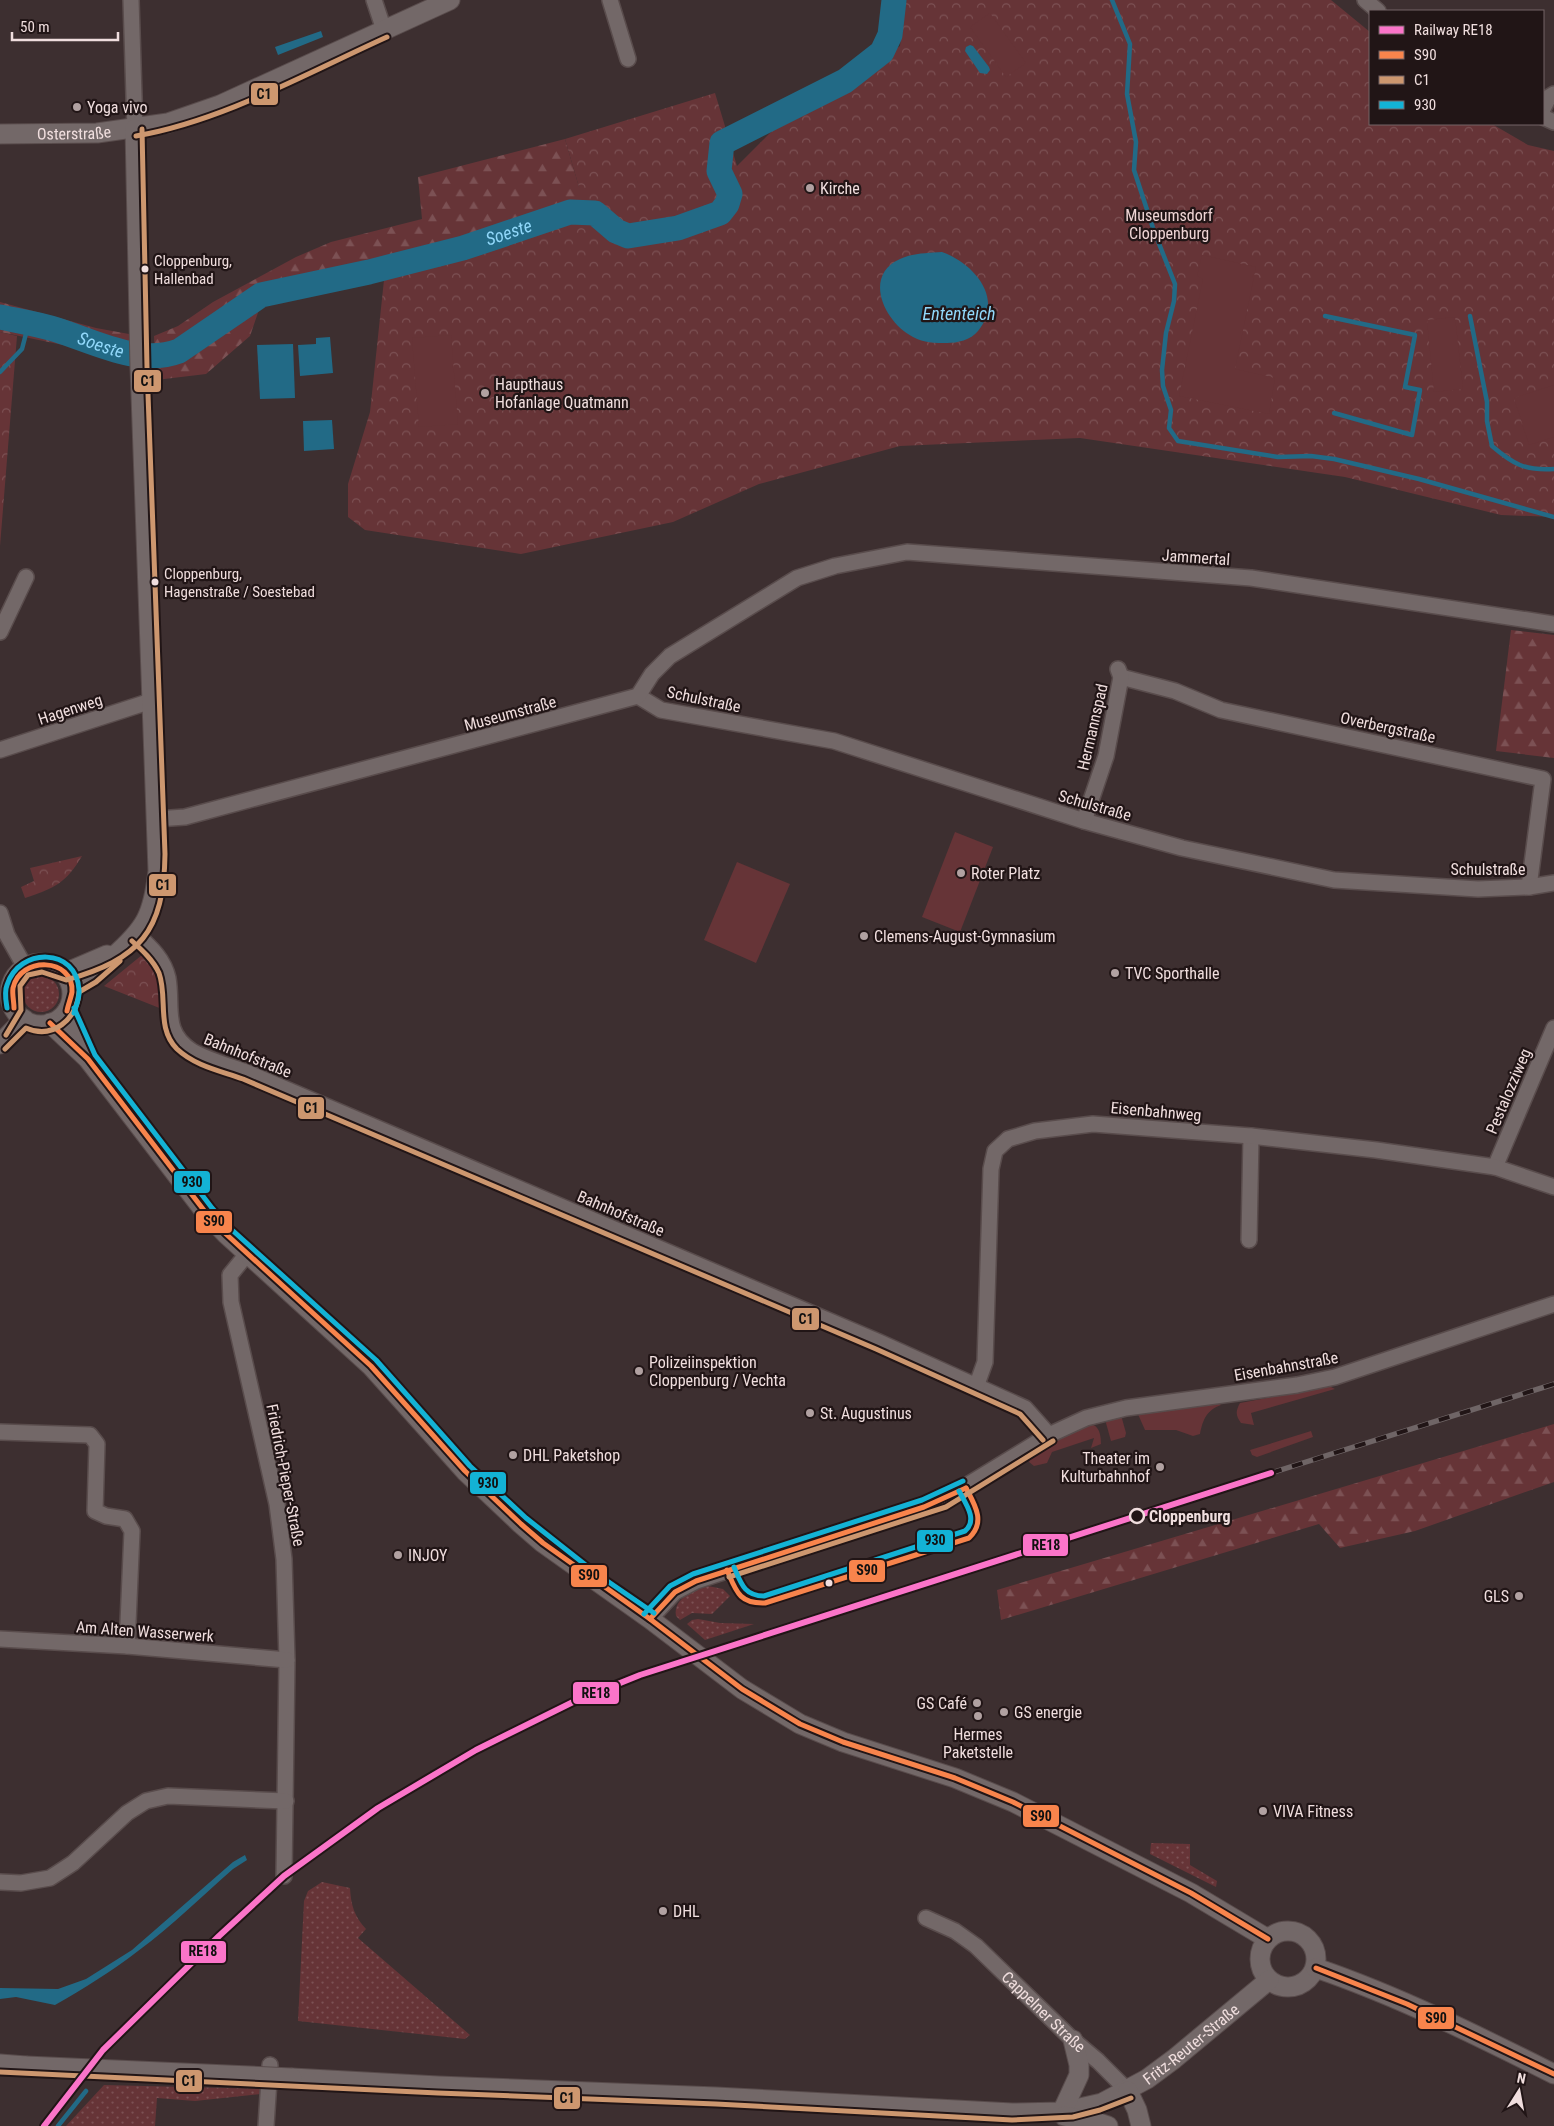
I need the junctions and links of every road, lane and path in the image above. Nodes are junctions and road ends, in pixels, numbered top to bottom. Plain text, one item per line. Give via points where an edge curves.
1 (131, 0) edge
2 (374, 0) edge
3 (450, 0) edge
4 (610, 0) edge
5 (1365, 0) edge
6 (1377, 10) edge
7 (384, 30) junction
8 (628, 59) dead end
9 (1554, 94) edge
10 (1544, 107) edge
11 (135, 129) junction
12 (0, 134) edge
13 (26, 578) dead end
14 (1554, 624) edge
15 (0, 632) edge
16 (1120, 673) joint
17 (638, 696) junction
18 (151, 701) junction
19 (0, 750) edge
20 (157, 818) junction
21 (1084, 821) junction
22 (1554, 883) edge
23 (1529, 887) junction
24 (0, 913) edge
25 (137, 935) junction
26 (4, 936) edge
27 (25, 967) junction
28 (68, 980) junction
29 (67, 1011) junction
30 (19, 1014) junction
31 (50, 1023) junction
32 (1554, 1028) edge
33 (0, 1031) edge
34 (0, 1044) edge
35 (88, 1059) junction
36 (1251, 1136) junction
37 (1495, 1167) junction
38 (1554, 1187) edge
39 (1248, 1240) dead end
40 (247, 1254) junction
41 (1554, 1304) edge
42 (976, 1387) junction
43 (0, 1432) edge
44 (1050, 1435) junction
45 (650, 1619) junction
46 (0, 1639) edge
47 (127, 1646) junction
48 (287, 1660) junction
49 (286, 1801) junction
50 (284, 1876) dead end
51 (0, 1882) edge
52 (926, 1918) dead end
53 (1268, 1939) junction
54 (1316, 1968) junction
55 (1269, 1980) junction
56 (1073, 2040) junction
57 (0, 2064) edge
58 (270, 2066) dead end
59 (1554, 2074) edge
60 (1128, 2091) junction
61 (1055, 2112) junction
62 (266, 2126) edge
63 (1108, 2126) edge
64 (1141, 2126) edge

1 - 11 street
2 - 7 street
3 - 7 street, Osterstraße
4 - 8 street
5 - 6 street
7 - 11 street, Osterstraße via 220,105 168,123
9 - 10 street
11 - 12 street, Osterstraße via 63,135
11 - 18 street
13 - 15 street
14 - 17 street, Jammertal via 1251,578 908,552 835,566 797,578 670,656 652,674
16 - 21 street, Hermannspad via 1106,756
16 - 23 street, Overbergstraße via 1221,710 1543,779
17 - 20 street, Museumstraße via 185,817
17 - 21 street, Schulstraße via 661,710 834,741
18 - 19 street, Hagenweg
18 - 20 street
20 - 25 street via 156,887 149,914
21 - 23 street, Schulstraße via 1182,848 1334,880 1478,889
22 - 23 street, Schulstraße
24 - 26 street
25 - 28 street via 92,976
25 - 42 street, Bahnhofstraße via 162,963 168,979 169,1013 174,1033 193,1051 716,1272
26 - 27 street
27 - 28 street via 42,963 52,965
27 - 30 street via 11,988 11,999
28 - 29 street via 71,1002
29 - 31 street
29 - 35 street
30 - 31 street via 39,1025
30 - 33 street
30 - 34 street
31 - 35 street
32 - 37 street, Pestalozziweg
35 - 40 street via 206,1213
36 - 37 street, Eisenbahnweg
36 - 39 street
36 - 42 street, Eisenbahnweg via 1093,1124 1035,1131 1008,1138 995,1151 991,1169 985,1362
37 - 38 street, Eisenbahnweg
40 - 45 street via 371,1366 465,1471 521,1524
40 - 48 street, Friedrich-Pieper-Straße via 230,1275 232,1302 277,1504 284,1558
41 - 44 street, Eisenbahnstraße via 1336,1377 1126,1408 1086,1418
42 - 44 street, Bahnhofstraße via 1025,1408
43 - 47 street via 90,1435 97,1444 95,1511 125,1519 132,1531
44 - 45 street, Eisenbahnstraße via 943,1500 696,1581 674,1592
45 - 53 street via 742,1689 800,1724 842,1742 955,1778 1013,1802 1191,1893
46 - 47 street, Am Alten Wasserwerk
47 - 48 street, Am Alten Wasserwerk
48 - 49 street, Friedrich-Pieper-Straße
49 - 50 street, Friedrich-Pieper-Straße
49 - 51 street via 168,1796 146,1800 127,1813 73,1863 50,1878 22,1883
52 - 56 street, Cappelner Straße via 966,1937
53 - 54 street via 1274,1934 1291,1931 1307,1937 1316,1951
53 - 55 street via 1260,1955
54 - 55 street via 1308,1980 1294,1987 1279,1986
54 - 59 street via 1390,1995
55 - 60 street, Fritz-Reuter-Straße via 1174,2059
56 - 60 street, Cappelner Straße
56 - 61 street via 1079,2075
57 - 61 street, Fritz-Reuter-Straße, bridge via 1012,2113
58 - 62 street
60 - 61 street, Fritz-Reuter-Straße via 1102,2103
60 - 64 street, Cappelner Straße
61 - 63 street

